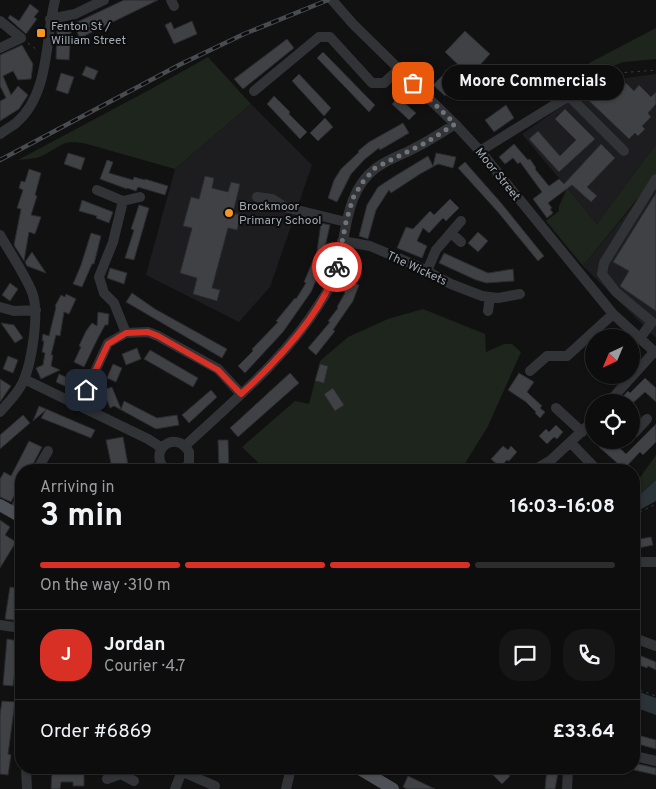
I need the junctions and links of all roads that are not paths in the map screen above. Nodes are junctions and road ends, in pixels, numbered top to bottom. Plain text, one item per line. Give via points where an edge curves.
1 (55, 0) edge
2 (104, 0) edge
3 (335, 3) edge
4 (50, 19) junction
5 (0, 21) edge
6 (0, 48) edge
7 (398, 69) junction
8 (254, 91) dead end
9 (455, 124) junction
10 (0, 134) edge
11 (480, 151) junction
12 (624, 151) dead end
13 (656, 179) edge
14 (97, 190) dead end
15 (140, 197) dead end
16 (257, 197) dead end
17 (123, 201) junction
18 (461, 221) dead end
19 (346, 222) junction
20 (451, 233) junction
21 (0, 235) edge
22 (342, 241) junction
23 (461, 242) dead end
24 (427, 271) junction
25 (520, 294) dead end
26 (490, 297) junction
27 (0, 307) edge
28 (36, 310) junction
29 (488, 311) dead end
30 (613, 314) junction
31 (654, 322) edge
32 (630, 329) edge
33 (126, 333) junction
34 (640, 338) joint
35 (655, 353) edge
36 (640, 367) edge
37 (530, 371) dead end
38 (24, 379) junction
39 (623, 384) edge
40 (241, 394) junction
41 (615, 394) edge
42 (79, 406) junction
43 (556, 408) dead end
44 (0, 412) edge
45 (647, 419) dead end
46 (640, 427) edge
47 (585, 429) edge
48 (582, 432) junction
49 (571, 443) junction
50 (186, 446) junction
51 (162, 448) junction
52 (48, 451) dead end
53 (40, 464) edge
54 (162, 464) edge
55 (188, 464) edge
56 (544, 464) edge
57 (592, 464) edge
58 (0, 505) edge
59 (15, 513) edge
60 (640, 562) edge
61 (656, 562) edge
62 (0, 625) edge
63 (15, 627) edge
64 (640, 640) edge
65 (656, 646) edge
66 (640, 758) edge
67 (656, 762) edge
68 (26, 774) edge
69 (115, 774) edge
70 (126, 774) edge
71 (177, 774) edge
72 (189, 774) edge
73 (290, 774) edge
74 (368, 774) edge
75 (568, 774) edge
76 (108, 779) dead end
77 (134, 781) dead end
78 (215, 786) dead end
79 (27, 789) edge
80 (175, 789) edge
81 (286, 789) edge
82 (393, 789) edge
83 (567, 789) edge

1 - 4 street
2 - 4 street via 75,14
3 - 7 street, Moor Street
4 - 10 street via 38,90 17,122
5 - 6 street via 21,38
7 - 8 street via 384,83 372,83 330,37 324,36
7 - 9 street, Moor Street
9 - 11 street, Moor Street
9 - 19 street via 375,168 353,198
11 - 12 street via 569,96
11 - 30 street, Moor Street
13 - 31 street via 604,263 602,274 616,292
14 - 17 street
15 - 17 street
16 - 19 street
17 - 33 street via 113,242 99,277
18 - 20 street
19 - 22 street
20 - 23 street
20 - 24 street via 436,250
21 - 28 street via 32,291
22 - 24 street, The Wickets via 370,246
22 - 40 street via 336,269 320,303 291,343
24 - 26 street, The Wickets via 451,284
25 - 26 street, The Wickets
26 - 29 street
27 - 28 street via 14,311
28 - 38 street
30 - 32 street, Moor Street
30 - 37 street via 567,356 547,356
31 - 34 street
33 - 40 street via 148,332 158,336 218,370
33 - 42 street via 108,344
34 - 35 street, Moor Street
35 - 36 street
38 - 42 street
38 - 44 street
39 - 41 street
40 - 50 street
42 - 51 street
43 - 48 street
45 - 46 street
47 - 48 street
48 - 49 street
49 - 56 street
49 - 57 street
50 - 51 street via 173,442
50 - 55 street via 190,459
51 - 54 street via 159,458
52 - 53 street
58 - 59 main road
60 - 61 street
62 - 63 street
64 - 65 street
66 - 67 street
68 - 79 street
69 - 76 street
70 - 77 street
71 - 80 street
72 - 78 street
73 - 81 street
74 - 82 main road
75 - 83 street

